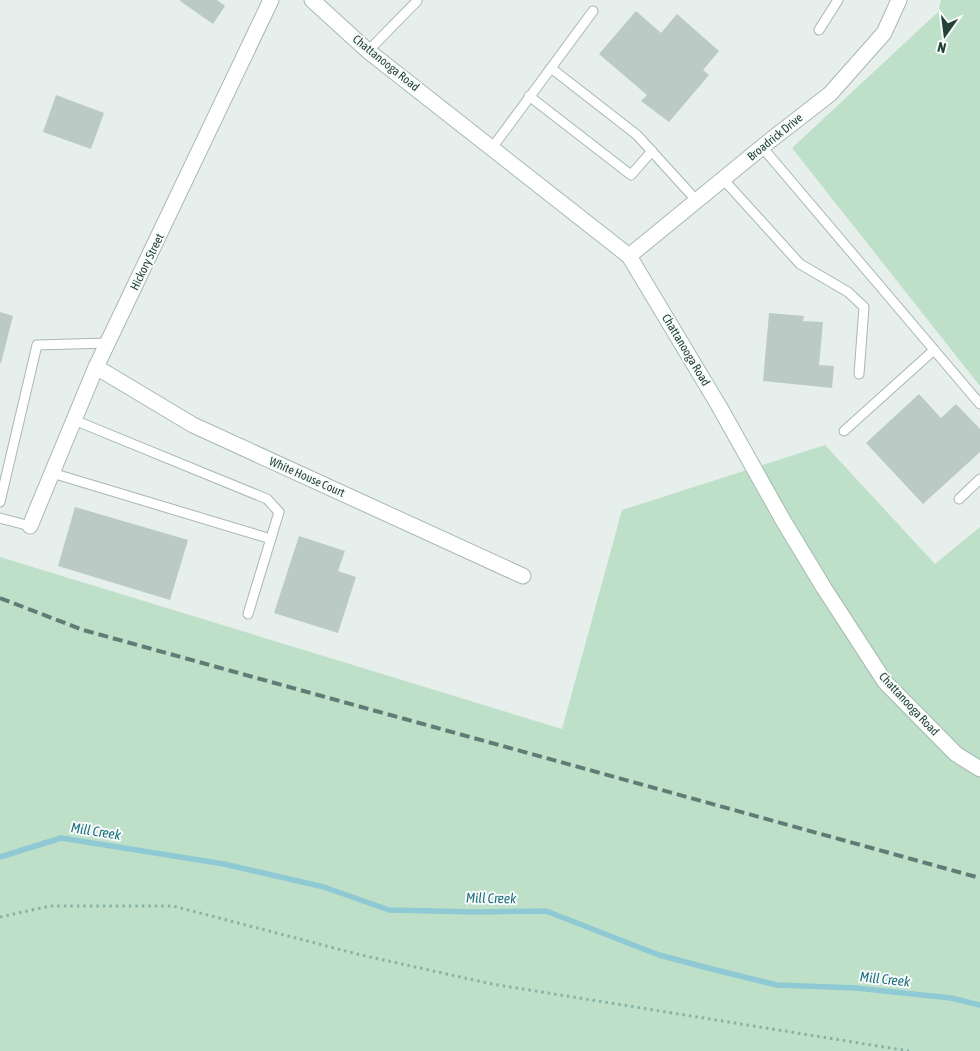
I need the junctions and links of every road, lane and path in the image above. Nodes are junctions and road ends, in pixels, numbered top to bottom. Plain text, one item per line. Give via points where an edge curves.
1 (271, 0) edge
2 (416, 0) edge
3 (838, 0) edge
4 (316, 2) edge
5 (894, 2) edge
6 (593, 11) dead end
7 (819, 30) dead end
8 (368, 51) junction
9 (551, 68) junction
10 (529, 96) junction
11 (762, 147) junction
12 (492, 148) junction
13 (652, 151) junction
14 (723, 179) junction
15 (697, 201) junction
16 (629, 256) junction
17 (108, 343) junction
18 (934, 350) junction
19 (96, 367) junction
20 (859, 374) dead end
21 (980, 404) edge
22 (74, 420) junction
23 (844, 431) dead end
24 (52, 473) junction
25 (980, 479) edge
26 (959, 500) dead end
27 (0, 502) edge
28 (0, 518) edge
29 (30, 526) joint
30 (271, 539) junction
31 (523, 576) dead end
32 (248, 614) dead end
33 (980, 769) edge
34 (0, 918) edge
35 (908, 1051) edge

1 - 17 street, Hickory Street
2 - 8 lane
3 - 7 lane
4 - 8 street, Chattanooga Road
5 - 11 street, Broadrick Drive via 884,33 830,94
6 - 9 lane
8 - 12 street, Chattanooga Road
9 - 10 lane
9 - 13 lane via 637,135
10 - 12 lane
10 - 13 lane via 632,175
11 - 14 street, Broadrick Drive
11 - 18 lane
12 - 16 street, Chattanooga Road
13 - 15 lane
14 - 15 street, Broadrick Drive
14 - 20 lane via 800,264 848,292 864,307
15 - 16 street, Broadrick Drive
16 - 33 street, Chattanooga Road via 784,522 885,682 956,754
17 - 19 street, Hickory Street
17 - 27 lane via 37,345
18 - 21 lane
18 - 23 lane
19 - 22 street, Hickory Street
19 - 31 street, White House Court via 193,425
22 - 24 street, Hickory Street
22 - 30 lane via 267,499 279,512
24 - 29 street, Hickory Street
24 - 30 lane
25 - 26 lane
28 - 29 lane
30 - 32 lane
34 - 35 path via 50,906 173,906 361,955 492,984

